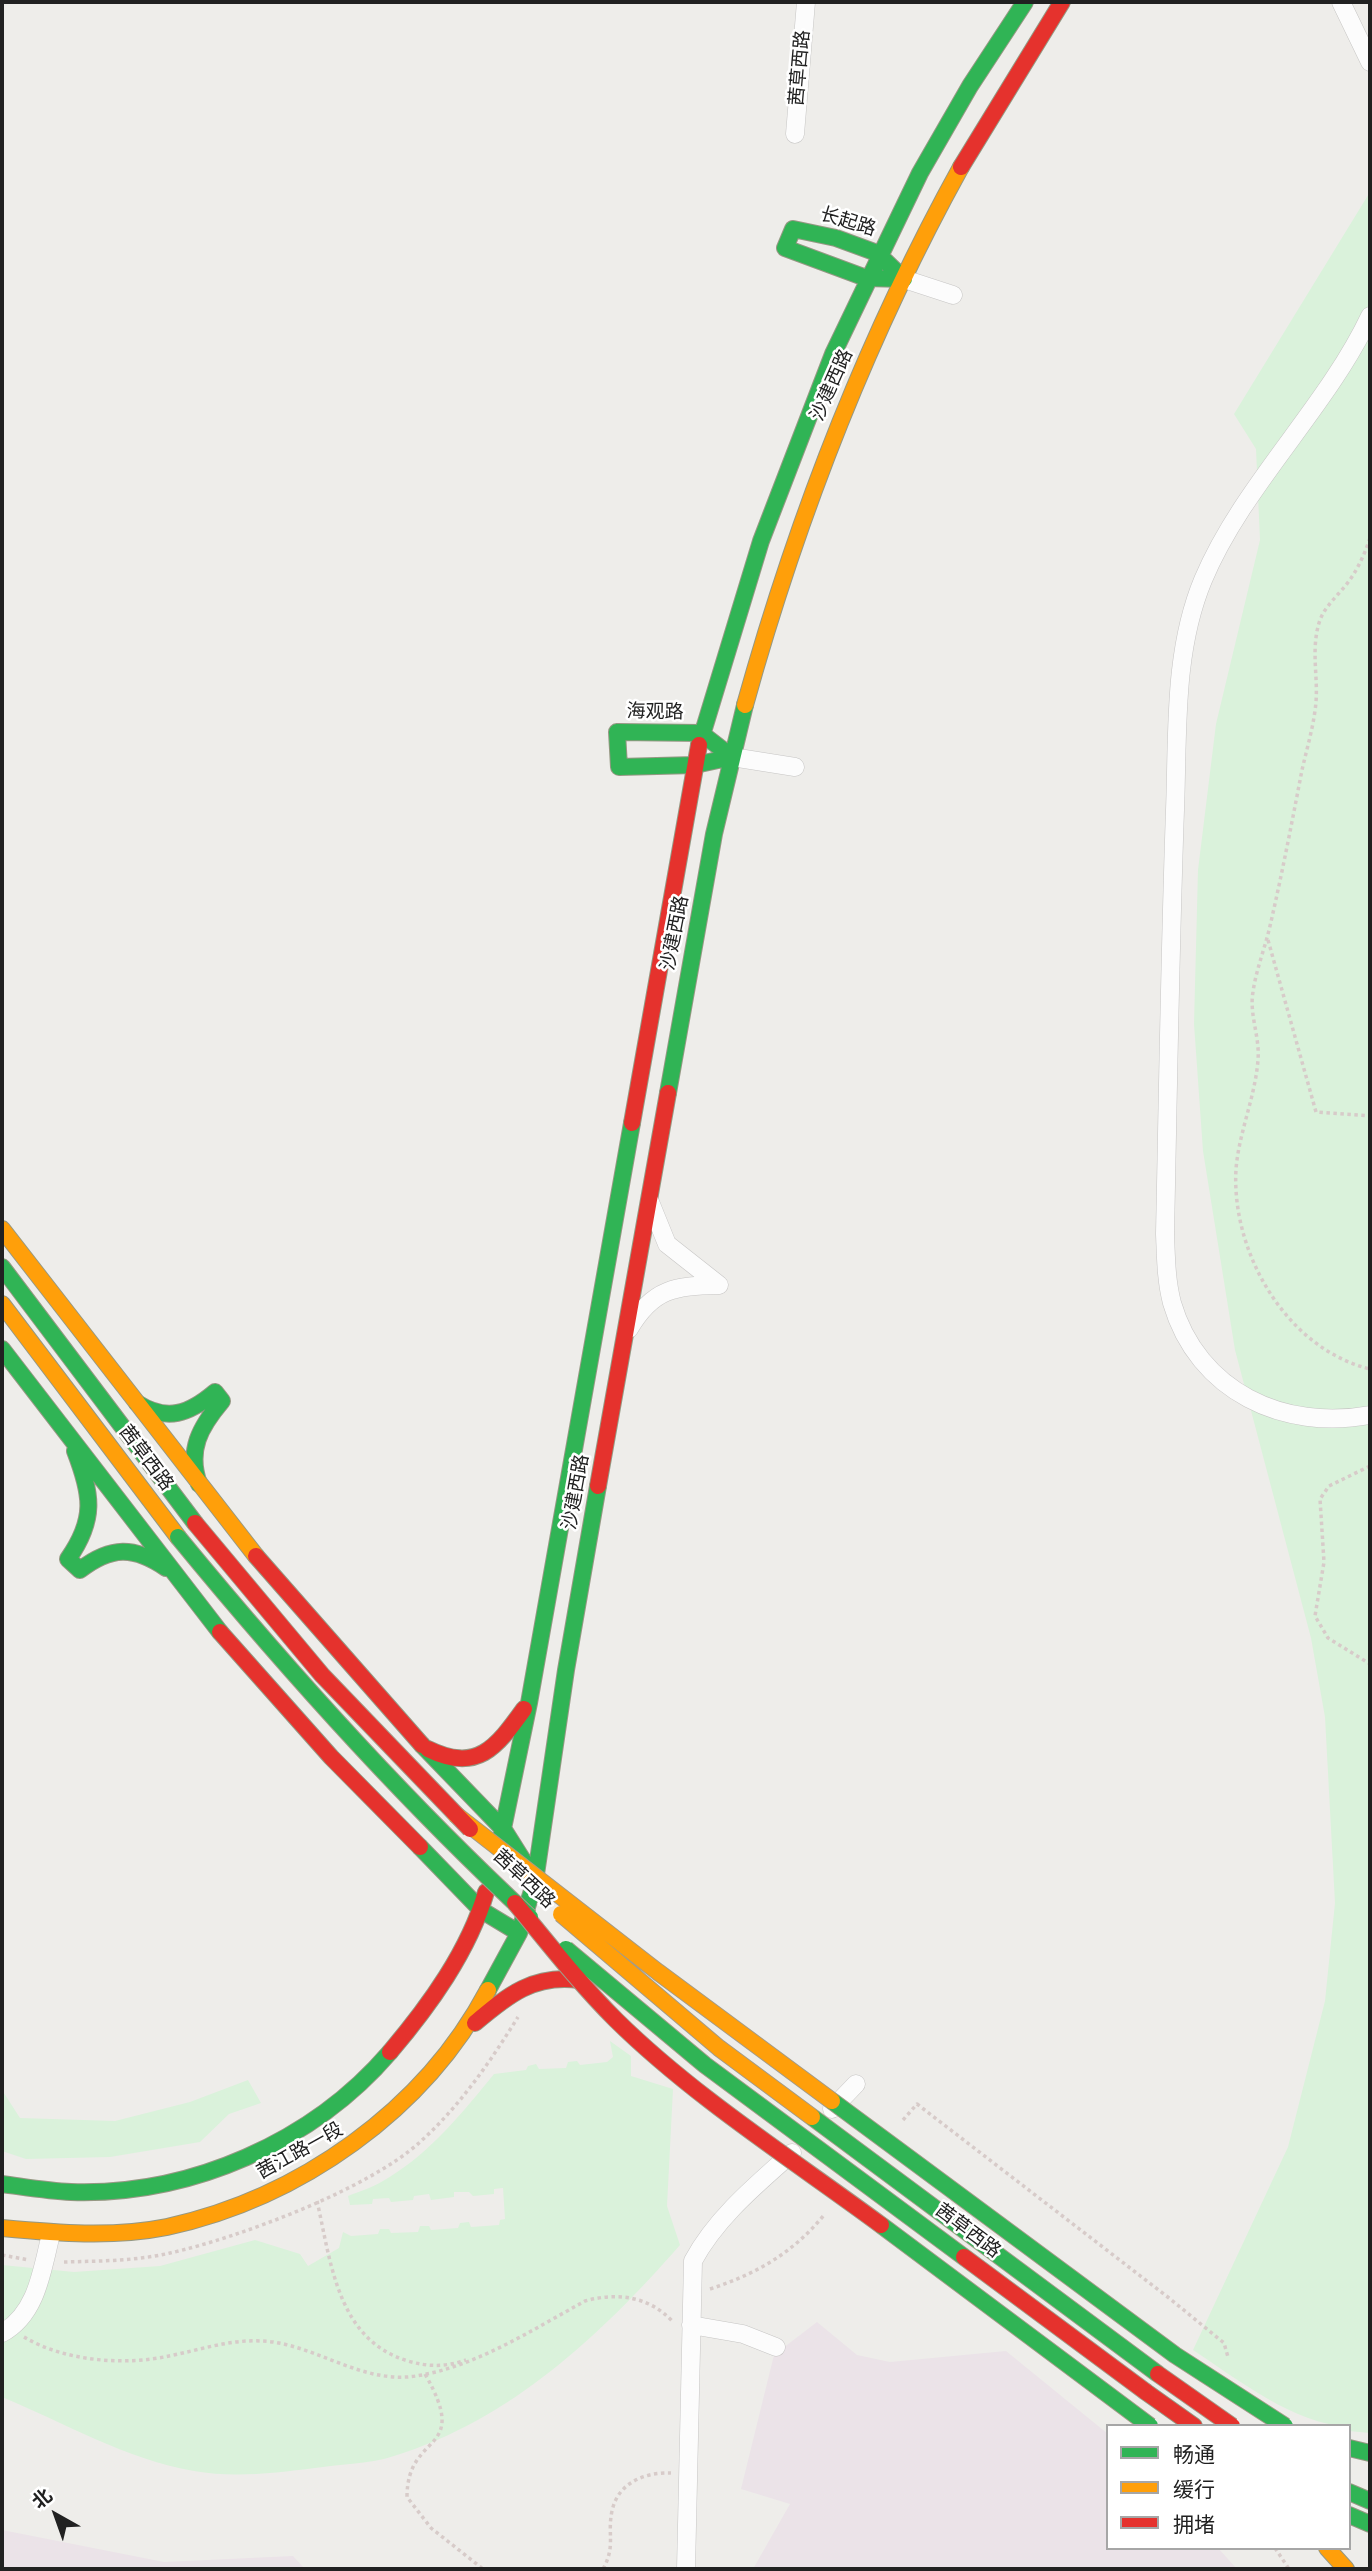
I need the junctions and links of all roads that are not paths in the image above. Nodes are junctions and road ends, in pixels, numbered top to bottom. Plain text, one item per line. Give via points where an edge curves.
1 (806, 2) edge
2 (1025, 2) edge
3 (1062, 2) edge
4 (1341, 2) edge
5 (1370, 62) edge
6 (795, 134) dead end
7 (877, 253) junction
8 (866, 278) junction
9 (904, 279) junction
10 (953, 295) dead end
11 (1370, 316) edge
12 (701, 733) junction
13 (732, 757) junction
14 (695, 765) junction
15 (795, 767) dead end
16 (649, 1198) junction
17 (2, 1219) edge
18 (2, 1229) edge
19 (2, 1267) edge
20 (39, 1275) junction
21 (2, 1304) edge
22 (624, 1338) junction
23 (2, 1349) edge
24 (137, 1403) junction
25 (1370, 1415) edge
26 (71, 1440) junction
27 (199, 1485) junction
28 (172, 1573) junction
29 (529, 1703) junction
30 (384, 1705) junction
31 (421, 1745) junction
32 (331, 1757) junction
33 (455, 1814) junction
34 (504, 1829) junction
35 (536, 1882) junction
36 (515, 1903) junction
37 (481, 1910) junction
38 (519, 1933) junction
39 (607, 1945) junction
40 (579, 1980) junction
41 (462, 2033) junction
42 (856, 2084) dead end
43 (822, 2121) junction
44 (792, 2153) junction
45 (2, 2184) edge
46 (2, 2228) edge
47 (51, 2234) junction
48 (6, 2331) edge
49 (690, 2334) junction
50 (776, 2347) dead end
51 (1147, 2424) edge
52 (1191, 2424) edge
53 (1229, 2424) edge
54 (1282, 2424) edge
55 (1351, 2492) edge
56 (1370, 2501) edge
57 (1351, 2516) edge
58 (1370, 2524) edge
59 (1329, 2550) edge
60 (686, 2569) edge
61 (1346, 2569) edge

1 - 6 street, 茜草西路
2 - 7 main road, 沙建西路 via 959,105
3 - 9 main road, 沙建西路 via 989,118
4 - 5 street
7 - 8 main road, 沙建西路
7 - 8 main road, 长起路 via 793,229 785,248
7 - 9 main road, 长起路
8 - 9 main road, 长起路
8 - 12 main road, 沙建西路 via 774,499
9 - 10 street
9 - 13 main road, 沙建西路 via 838,421 806,505
11 - 25 street via 1227,536 1204,578 1187,625 1181,670 1172,899 1166,1234 1172,1303 1186,1337 1205,1365 1226,1384 1284,1414 1314,1420
12 - 13 main road, 海观路
12 - 14 main road, 沙建西路
12 - 14 main road, 海观路 via 617,732 619,767
13 - 14 main road, 海观路
13 - 15 street
13 - 16 main road, 沙建西路
14 - 29 main road, 沙建西路
16 - 22 main road, 沙建西路
16 - 22 street via 667,1244 719,1285 681,1286 651,1299
17 - 20 main road
18 - 20 main road
19 - 33 main road, 茜草西路, bridge via 195,1522 322,1675
20 - 24 main road
21 - 36 main road, 茜草西路, bridge via 178,1537 306,1691
22 - 35 main road, 沙建西路 via 559,1710
23 - 26 main road
24 - 27 main road
24 - 27 main road via 169,1417 194,1410 215,1392 222,1401 194,1442 194,1473
26 - 28 main road
26 - 28 main road via 91,1507 85,1534 68,1559 80,1570 101,1554 128,1549 152,1558
27 - 30 main road
28 - 32 main road
29 - 31 main road via 500,1741 480,1758 454,1761
29 - 34 main road, 沙建西路
30 - 31 main road
30 - 32 main road
31 - 34 main road
32 - 37 main road
33 - 53 main road, 茜草西路, bridge via 587,1937 692,2026
33 - 54 main road, bridge via 658,1972 1175,2355
34 - 35 main road
34 - 37 main road, 沙建西路
35 - 38 main road, 沙建西路
35 - 39 main road
36 - 51 main road, bridge via 581,1984 691,2084
36 - 52 main road, 茜草西路, bridge via 705,2064
37 - 38 main road
37 - 45 main road, 茜江路一段 via 428,2009 375,2073 263,2151 161,2185 94,2193
38 - 40 main road
38 - 41 main road, 茜江路一段
39 - 40 main road
39 - 43 main road
40 - 41 main road via 557,1975 527,1983
40 - 44 main road
41 - 47 main road, 茜江路一段 via 404,2104 356,2143 278,2189 193,2222 143,2232
42 - 43 street
43 - 44 street
44 - 49 street via 750,2190 701,2246 694,2261
46 - 47 main road, 茜江路一段
47 - 48 street via 32,2302
49 - 50 street via 743,2334
49 - 60 street
55 - 56 main road
57 - 58 main road
59 - 61 main road

